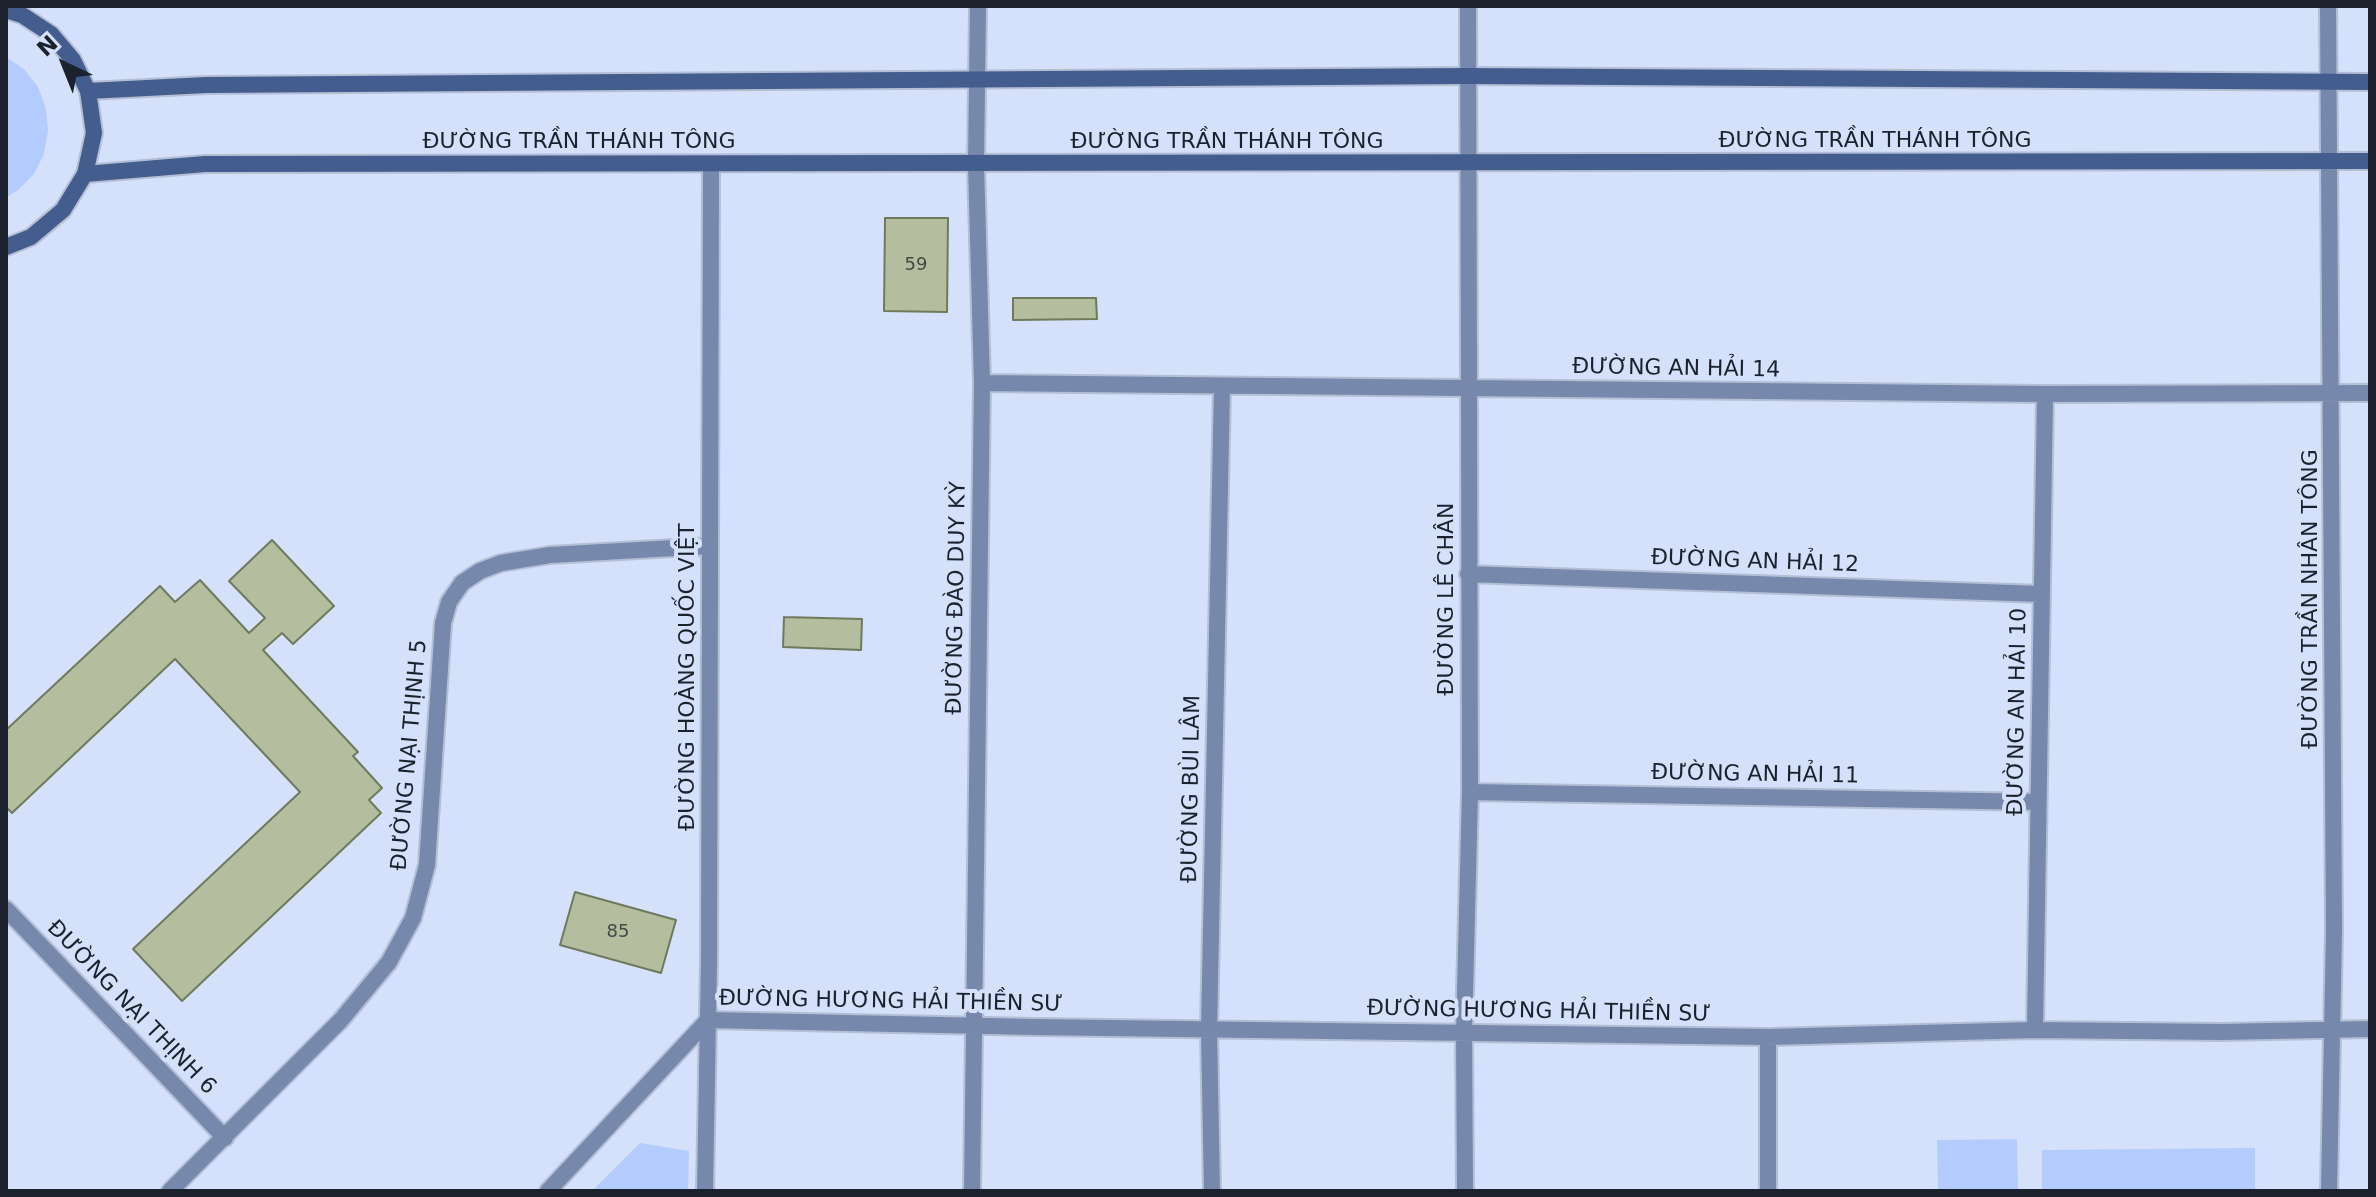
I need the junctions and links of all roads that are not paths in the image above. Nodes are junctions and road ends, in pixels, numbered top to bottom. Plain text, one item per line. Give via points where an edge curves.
1 (978, 6) edge
2 (1468, 6) edge
3 (2328, 6) edge
4 (19, 10) edge
5 (1466, 76) junction
6 (977, 80) junction
7 (2329, 81) junction
8 (2370, 82) edge
9 (88, 91) junction
10 (2330, 161) junction
11 (2370, 161) edge
12 (1468, 162) junction
13 (711, 164) junction
14 (976, 164) junction
15 (85, 174) junction
16 (6, 247) edge
17 (982, 383) junction
18 (1222, 387) junction
19 (1469, 389) junction
20 (2332, 393) junction
21 (2370, 393) edge
22 (2045, 394) junction
23 (710, 546) junction
24 (1468, 574) junction
25 (2041, 594) junction
26 (1470, 792) junction
27 (2038, 802) junction
28 (6, 909) edge
29 (708, 1020) junction
30 (972, 1026) junction
31 (2331, 1029) junction
32 (2370, 1029) edge
33 (1209, 1030) junction
34 (2035, 1030) junction
35 (1464, 1033) junction
36 (1768, 1037) junction
37 (225, 1138) junction
38 (170, 1191) edge
39 (548, 1191) edge
40 (705, 1191) edge
41 (972, 1191) edge
42 (1212, 1191) edge
43 (1465, 1191) edge
44 (1768, 1191) edge
45 (2329, 1191) edge

1 - 6 street, ĐƯỜNG ĐÀO DUY KỲ
2 - 5 street, ĐƯỜNG LÊ CHÂN
3 - 7 street, ĐƯỜNG TRẦN NHÂN TÔNG
4 - 9 main road via 51,34 73,60
5 - 6 main road
5 - 7 main road
5 - 12 street, ĐƯỜNG LÊ CHÂN
6 - 9 main road via 206,85
6 - 14 street, ĐƯỜNG ĐÀO DUY KỲ
7 - 8 main road
7 - 10 street, ĐƯỜNG TRẦN NHÂN TÔNG
9 - 15 main road via 94,133
10 - 11 main road, ĐƯỜNG TRẦN THÁNH TÔNG
10 - 12 main road, ĐƯỜNG TRẦN THÁNH TÔNG
10 - 20 street, ĐƯỜNG TRẦN NHÂN TÔNG
12 - 14 main road, ĐƯỜNG TRẦN THÁNH TÔNG
12 - 19 street, ĐƯỜNG LÊ CHÂN
13 - 14 main road, ĐƯỜNG TRẦN THÁNH TÔNG
13 - 15 main road, ĐƯỜNG TRẦN THÁNH TÔNG via 205,164
13 - 23 street, ĐƯỜNG HOÀNG QUỐC VIỆT
14 - 17 street, ĐƯỜNG ĐÀO DUY KỲ
15 - 16 main road via 63,210 31,237
17 - 18 street, ĐƯỜNG AN HẢI 14
17 - 30 street, ĐƯỜNG ĐÀO DUY KỲ
18 - 19 street, ĐƯỜNG AN HẢI 14
18 - 33 street, ĐƯỜNG BÙI LÂM
19 - 22 street, ĐƯỜNG AN HẢI 14
19 - 24 street, ĐƯỜNG LÊ CHÂN
20 - 21 street, ĐƯỜNG AN HẢI 14
20 - 22 street, ĐƯỜNG AN HẢI 14
20 - 31 street, ĐƯỜNG TRẦN NHÂN TÔNG
22 - 25 street, ĐƯỜNG AN HẢI 10
23 - 29 street, ĐƯỜNG HOÀNG QUỐC VIỆT
23 - 37 street, ĐƯỜNG NẠI THỊNH 5 via 526,559 491,567 462,583 443,623 427,865 413,918 389,962 341,1020
24 - 25 street, ĐƯỜNG AN HẢI 12
24 - 26 street, ĐƯỜNG LÊ CHÂN
25 - 27 street, ĐƯỜNG AN HẢI 10
26 - 27 street, ĐƯỜNG AN HẢI 11
26 - 35 street, ĐƯỜNG LÊ CHÂN
27 - 34 street, ĐƯỜNG AN HẢI 10
28 - 37 street, ĐƯỜNG NẠI THỊNH 6
29 - 30 street, ĐƯỜNG HƯƠNG HẢI THIỀN SƯ
29 - 39 street
29 - 40 street, ĐƯỜNG HOÀNG QUỐC VIỆT
30 - 33 street, ĐƯỜNG HƯƠNG HẢI THIỀN SƯ
30 - 41 street, ĐƯỜNG ĐÀO DUY KỲ
31 - 32 street, ĐƯỜNG HƯƠNG HẢI THIỀN SƯ
31 - 34 street, ĐƯỜNG HƯƠNG HẢI THIỀN SƯ
31 - 45 street, ĐƯỜNG TRẦN NHÂN TÔNG
33 - 35 street, ĐƯỜNG HƯƠNG HẢI THIỀN SƯ
33 - 42 street, ĐƯỜNG BÙI LÂM
34 - 36 street, ĐƯỜNG HƯƠNG HẢI THIỀN SƯ
35 - 36 street, ĐƯỜNG HƯƠNG HẢI THIỀN SƯ
35 - 43 street, ĐƯỜNG LÊ CHÂN
36 - 44 street
37 - 38 street, ĐƯỜNG NẠI THỊNH 5

